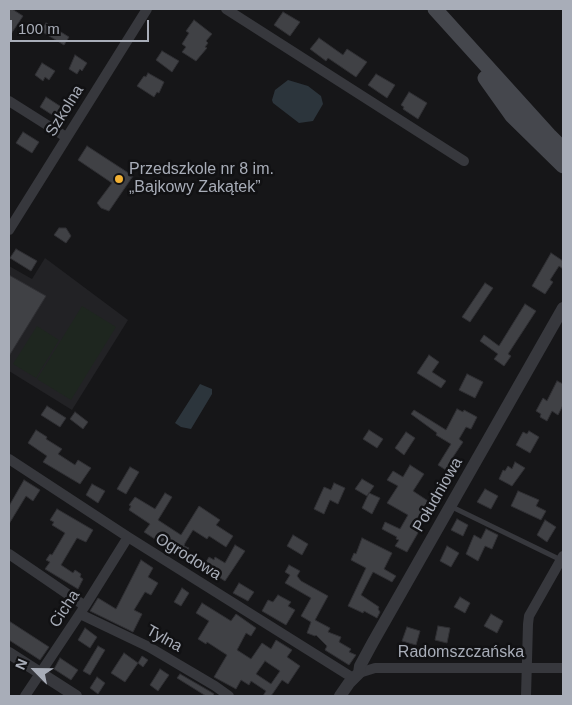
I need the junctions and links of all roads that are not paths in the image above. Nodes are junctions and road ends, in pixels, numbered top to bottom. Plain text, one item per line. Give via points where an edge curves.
1 (147, 9) edge
2 (226, 9) edge
3 (435, 9) edge
4 (447, 23) junction
5 (9, 101) edge
6 (66, 137) junction
7 (563, 149) edge
8 (464, 161) dead end
9 (563, 166) edge
10 (9, 230) edge
11 (563, 308) edge
12 (9, 459) edge
13 (448, 506) junction
14 (128, 537) junction
15 (9, 554) edge
16 (562, 558) edge
17 (82, 610) junction
18 (9, 653) edge
19 (528, 667) junction
20 (563, 668) edge
21 (40, 673) junction
22 (356, 676) junction
23 (25, 696) edge
24 (76, 696) edge
25 (229, 696) edge
26 (340, 696) edge
27 (526, 696) edge

1 - 6 street, Szkolna
2 - 8 street
3 - 4 main road
4 - 7 main road
4 - 9 main road via 512,116
5 - 6 street
6 - 10 street, Szkolna
11 - 13 street, Południowa
12 - 14 street, Ogrodowa
13 - 16 lane
13 - 22 street, Południowa
14 - 17 street, Cicha
14 - 22 street, Ogrodowa
15 - 17 street, Tylna
16 - 19 street via 529,616
17 - 21 street, Cicha
17 - 25 street, Tylna
18 - 21 street
19 - 20 street, Radomszczańska
19 - 22 street, Radomszczańska via 375,668
19 - 27 street
21 - 23 street, Cicha
21 - 24 street
22 - 26 street, Południowa

